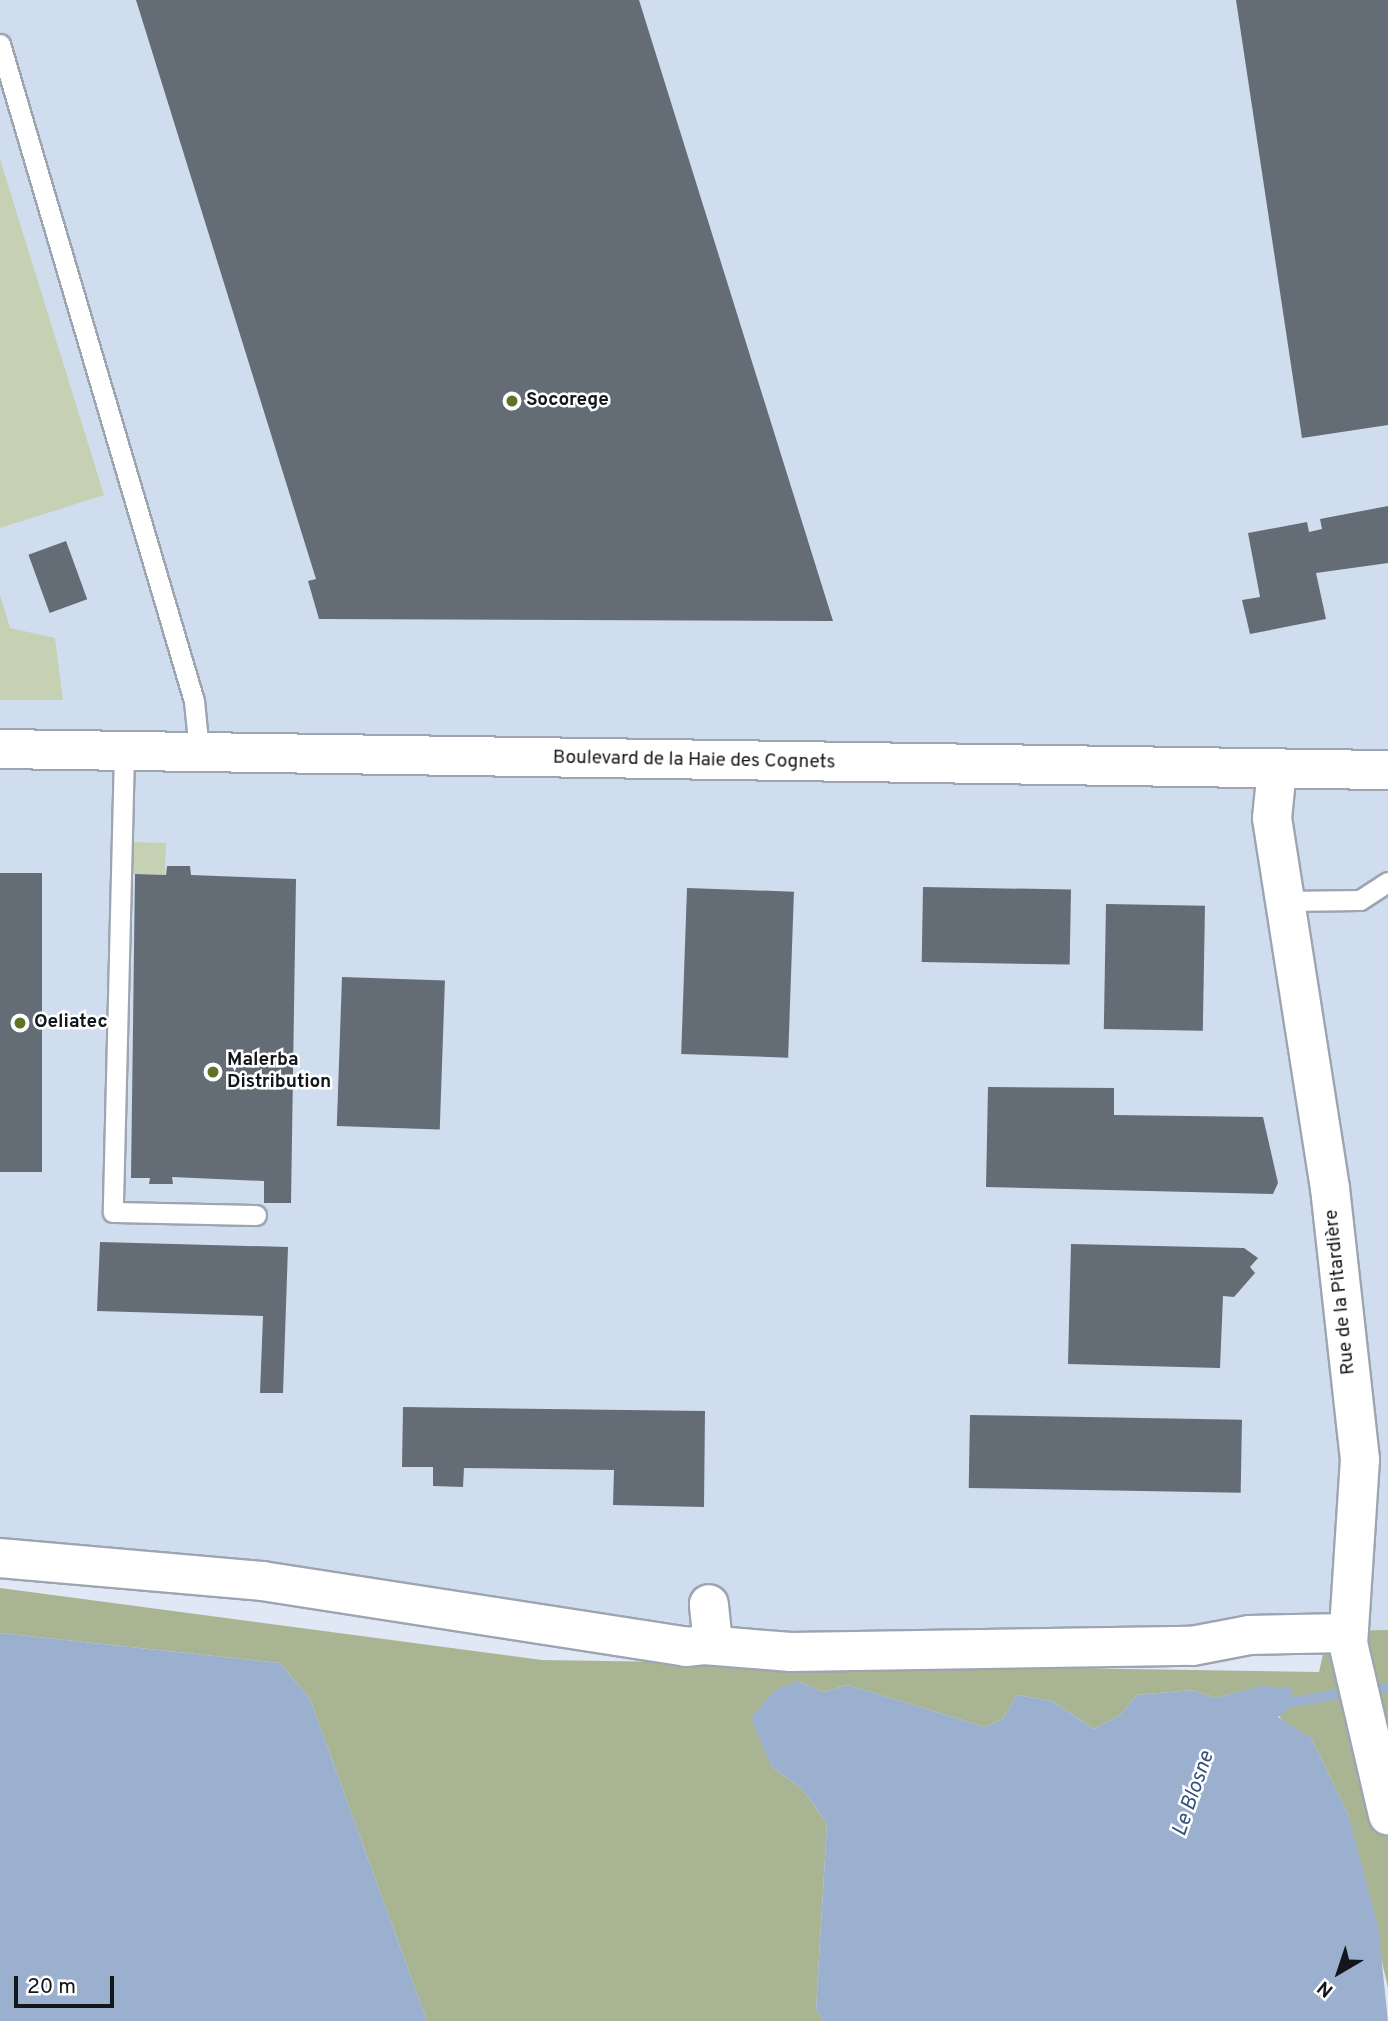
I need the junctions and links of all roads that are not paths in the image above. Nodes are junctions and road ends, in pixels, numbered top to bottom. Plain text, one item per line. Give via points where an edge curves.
1 (0, 44) edge
2 (0, 749) edge
3 (124, 751) junction
4 (199, 751) junction
5 (1277, 769) junction
6 (1388, 770) edge
7 (1388, 882) edge
8 (1285, 901) junction
9 (256, 1215) dead end
10 (0, 1558) edge
11 (709, 1604) dead end
12 (1348, 1638) junction
13 (704, 1645) junction
14 (1388, 1815) edge

1 - 4 lane via 194,701
2 - 3 street, Boulevard de la Haie des Cognets
3 - 4 street, Boulevard de la Haie des Cognets
3 - 9 lane via 113,1212
4 - 5 street, Boulevard de la Haie des Cognets
5 - 6 street, Boulevard de la Haie des Cognets
5 - 8 street, Rue de la Pitardière via 1272,818
7 - 8 lane via 1360,900
8 - 12 street, Rue de la Pitardière via 1330,1188 1360,1460
10 - 13 street via 262,1581 315,1594
11 - 13 street via 712,1634
12 - 13 street via 1249,1635 1192,1646 792,1652
12 - 14 street, Rue de la Pitardière via 1365,1736

